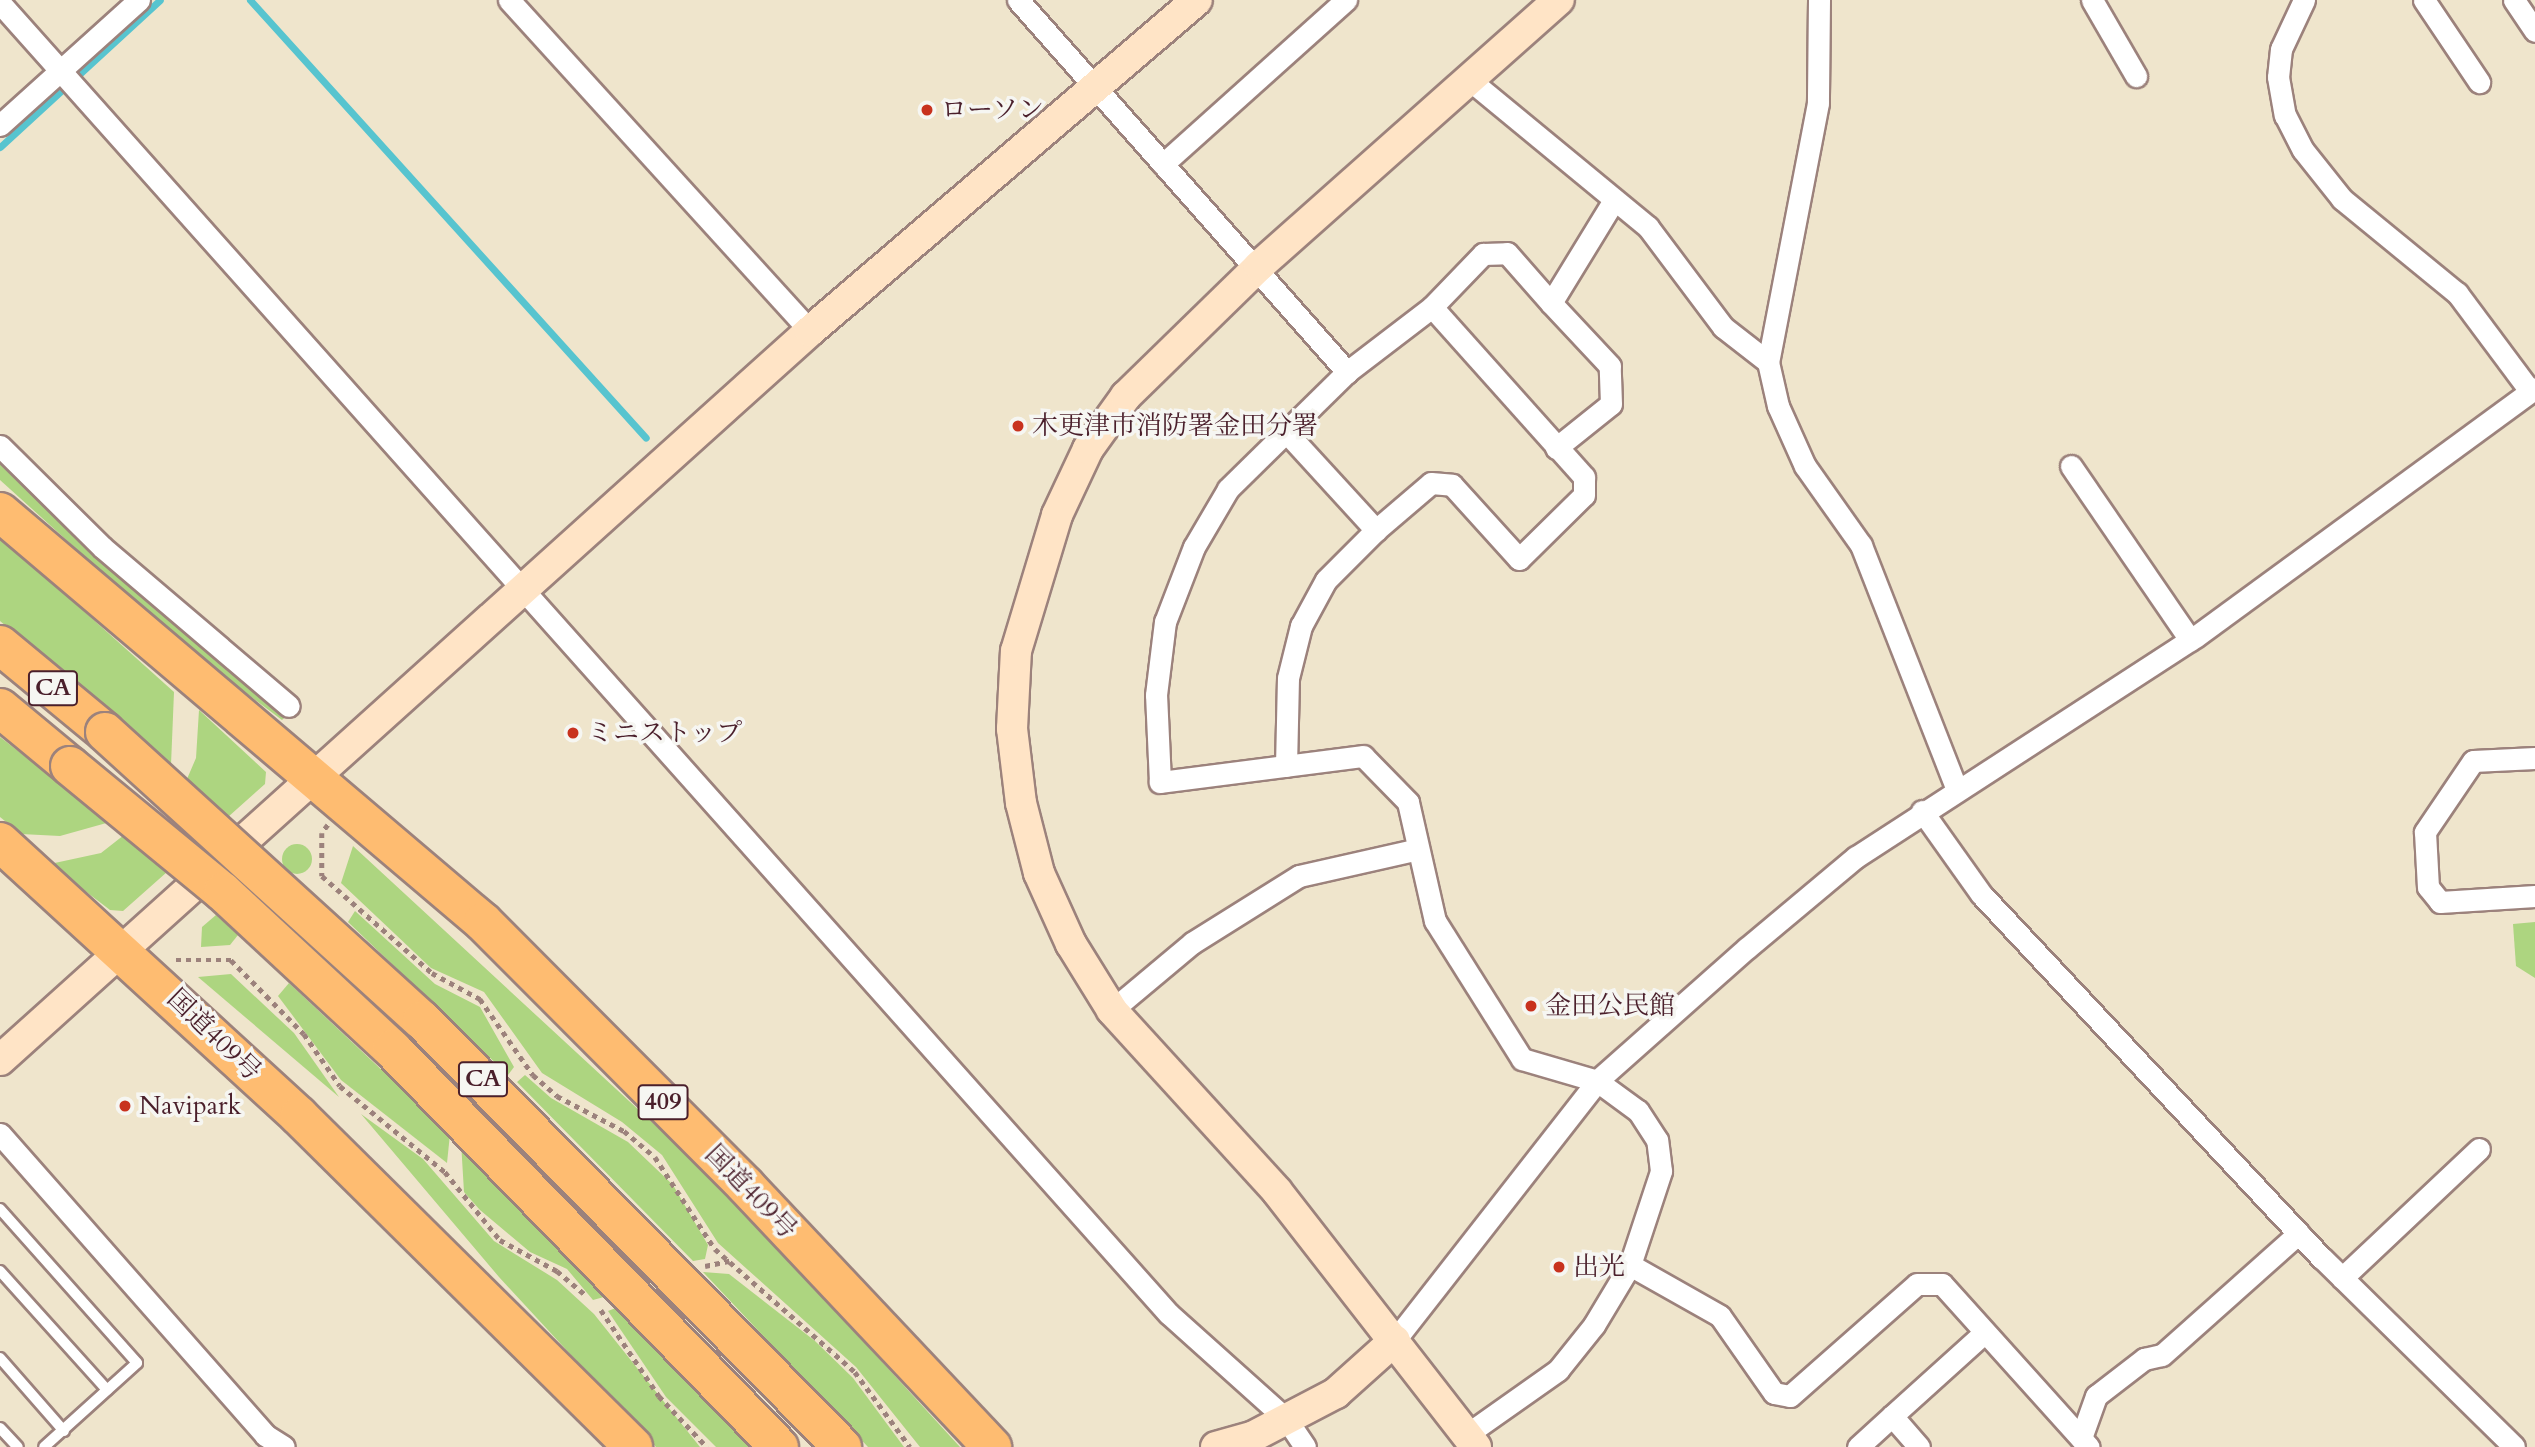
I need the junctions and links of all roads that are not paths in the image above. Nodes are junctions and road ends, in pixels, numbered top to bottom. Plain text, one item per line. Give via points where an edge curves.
1 (139, 0) edge
2 (509, 0) edge
3 (1018, 0) edge
4 (1197, 0) edge
5 (1346, 0) edge
6 (1559, 0) edge
7 (1819, 0) edge
8 (2092, 0) edge
9 (2304, 0) edge
10 (2424, 0) edge
11 (2514, 0) edge
12 (0, 3) edge
13 (2535, 31) edge
14 (63, 73) junction
15 (2136, 76) dead end
16 (1471, 81) junction
17 (2479, 82) dead end
18 (1096, 86) junction
19 (0, 125) edge
20 (1163, 164) junction
21 (1614, 200) junction
22 (1258, 266) junction
23 (1551, 303) junction
24 (1432, 307) junction
25 (810, 331) junction
26 (1768, 362) junction
27 (1347, 372) junction
28 (2533, 389) edge
29 (1287, 433) junction
30 (0, 446) edge
31 (1556, 448) junction
32 (2071, 466) dead end
33 (0, 512) edge
34 (1376, 530) junction
35 (521, 588) junction
36 (2190, 640) junction
37 (0, 645) edge
38 (289, 706) dead end
39 (0, 708) edge
40 (2535, 758) edge
41 (1286, 766) junction
42 (315, 778) junction
43 (1956, 788) junction
44 (1922, 811) junction
45 (0, 842) edge
46 (1414, 850) junction
47 (2535, 895) edge
48 (123, 949) junction
49 (1112, 1010) junction
50 (0, 1060) edge
51 (1597, 1081) junction
52 (0, 1134) edge
53 (2479, 1149) dead end
54 (0, 1209) edge
55 (2299, 1233) junction
56 (1630, 1265) junction
57 (0, 1271) edge
58 (2342, 1278) junction
59 (1985, 1332) junction
60 (1395, 1340) junction
61 (0, 1358) edge
62 (107, 1390) junction
63 (1892, 1416) junction
64 (1287, 1420) junction
65 (0, 1428) edge
66 (64, 1431) junction
67 (1471, 1441) edge
68 (2085, 1443) edge
69 (18, 1447) edge
70 (44, 1447) edge
71 (284, 1447) edge
72 (633, 1447) edge
73 (779, 1447) edge
74 (842, 1447) edge
75 (992, 1447) edge
76 (1216, 1447) edge
77 (1305, 1447) edge
78 (1857, 1447) edge
79 (1919, 1447) edge
80 (2514, 1447) edge

1 - 14 street
2 - 25 street
3 - 18 street
4 - 18 street
5 - 20 street
6 - 16 street
7 - 26 street via 1818,103
8 - 15 street
9 - 28 street via 2281,49 2278,76 2285,115 2303,150 2342,199 2457,293
10 - 17 street
11 - 13 street
12 - 14 street
14 - 19 street
14 - 35 street
16 - 21 street
16 - 22 street
18 - 20 street
18 - 25 street
20 - 22 street
21 - 23 street
21 - 26 street via 1648,227 1723,327
22 - 27 street
22 - 49 street via 1171,346 1088,449 1031,586 1016,651 1012,729 1039,873 1071,944
23 - 24 street via 1507,253 1483,254
23 - 31 street via 1609,366 1611,404
24 - 27 street
24 - 31 street
25 - 35 street
26 - 43 street via 1778,406 1805,466 1861,545
27 - 29 street
28 - 36 street
29 - 34 street
29 - 41 street via 1228,489 1194,547 1165,622 1156,695 1160,782
30 - 38 street via 102,547
31 - 34 street via 1584,477 1584,495 1519,559 1452,485 1432,483
32 - 36 street
33 - 42 highway, 国道409号
34 - 41 street via 1326,580 1301,626 1289,678
35 - 42 street
35 - 64 street via 1169,1314
36 - 43 street
37 - 74 highway, CA, bridge via 105,732 422,1020
39 - 73 highway, CA, bridge via 223,892 392,1049
40 - 47 street via 2473,761 2426,832 2428,887 2440,902
41 - 46 street via 1363,756 1408,802
42 - 48 street
42 - 75 highway, 国道409号 / 409 via 483,922 747,1186
43 - 44 street
44 - 51 street via 1787,915
44 - 55 street via 1981,894
45 - 48 highway, 国道409号
46 - 49 street via 1298,876 1192,943
46 - 51 street via 1435,921 1522,1059
48 - 50 street
48 - 72 highway, 国道409号
49 - 60 street via 1278,1191
51 - 56 street via 1638,1111 1657,1140 1661,1171
51 - 60 street
52 - 71 street via 265,1435
53 - 58 street
54 - 62 lane via 137,1363
55 - 58 street
55 - 68 street via 2162,1355 2144,1359 2096,1396
56 - 59 street via 1720,1316 1774,1393 1782,1395 1790,1396 1917,1284 1942,1284
56 - 67 street via 1558,1370
57 - 62 lane
58 - 80 street
59 - 63 street
59 - 68 street
60 - 64 street via 1336,1393
60 - 67 street
61 - 66 lane
62 - 66 lane
63 - 78 street
63 - 79 street
64 - 76 street
64 - 77 street
65 - 69 lane
66 - 70 lane

